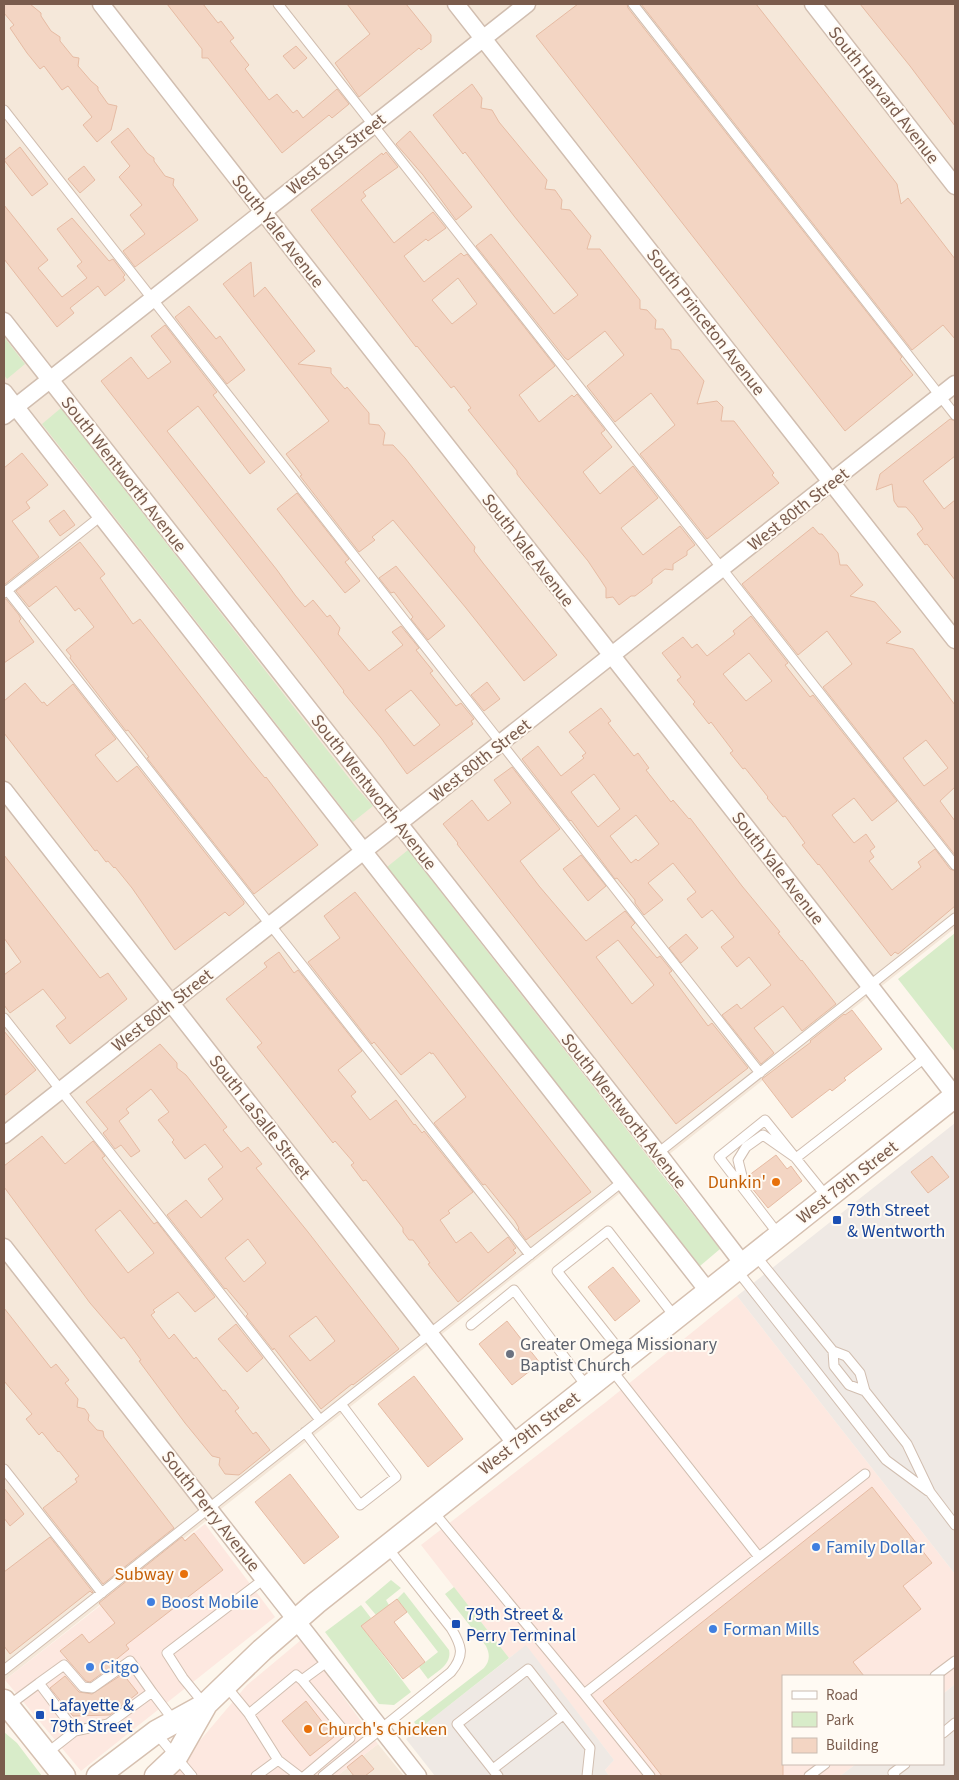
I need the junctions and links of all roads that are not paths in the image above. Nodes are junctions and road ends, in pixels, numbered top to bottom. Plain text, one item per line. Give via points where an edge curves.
1 (101, 4) edge
2 (278, 4) edge
3 (456, 4) edge
4 (527, 4) edge
5 (633, 4) edge
6 (813, 4) edge
7 (483, 39) junction
8 (4, 110) edge
9 (373, 125) junction
10 (955, 186) edge
11 (262, 212) junction
12 (152, 299) junction
13 (4, 321) edge
14 (50, 380) junction
15 (955, 384) edge
16 (4, 392) edge
17 (940, 396) junction
18 (9, 411) edge
19 (955, 415) edge
20 (832, 482) junction
21 (101, 516) junction
22 (722, 568) junction
23 (6, 592) edge
24 (955, 640) edge
25 (612, 656) junction
26 (501, 742) junction
27 (4, 790) edge
28 (398, 824) junction
29 (363, 851) junction
30 (955, 865) edge
31 (955, 918) edge
32 (270, 925) junction
33 (870, 986) junction
34 (170, 1003) junction
35 (4, 1018) edge
36 (926, 1058) junction
37 (760, 1073) junction
38 (60, 1090) junction
39 (955, 1096) edge
40 (4, 1135) edge
41 (658, 1153) junction
42 (796, 1158) junction
43 (622, 1182) junction
44 (746, 1192) junction
45 (827, 1197) junction
46 (780, 1235) junction
47 (4, 1246) edge
48 (530, 1255) junction
49 (745, 1263) junction
50 (708, 1291) junction
51 (675, 1317) junction
52 (471, 1325) dead end
53 (430, 1334) junction
54 (833, 1351) junction
55 (618, 1363) junction
56 (588, 1387) junction
57 (864, 1392) junction
58 (341, 1404) junction
59 (320, 1420) junction
60 (305, 1432) junction
61 (516, 1444) junction
62 (4, 1469) edge
63 (865, 1474) dead end
64 (930, 1492) junction
65 (209, 1508) junction
66 (432, 1510) junction
67 (955, 1525) edge
68 (387, 1547) junction
69 (759, 1557) junction
70 (264, 1578) junction
71 (102, 1593) junction
72 (296, 1620) junction
73 (328, 1660) junction
74 (955, 1661) edge
75 (4, 1670) edge
76 (937, 1675) edge
77 (302, 1680) junction
78 (40, 1683) junction
79 (226, 1686) junction
80 (152, 1692) junction
81 (584, 1694) junction
82 (6, 1704) edge
83 (205, 1705) junction
84 (249, 1714) junction
85 (563, 1714) junction
86 (955, 1723) edge
87 (381, 1729) junction
88 (172, 1730) junction
89 (75, 1731) junction
90 (944, 1732) edge
91 (46, 1754) junction
92 (176, 1757) junction
93 (278, 1760) junction
94 (824, 1765) edge
95 (904, 1765) edge
96 (496, 1773) edge
97 (64, 1776) edge
98 (98, 1776) edge
99 (156, 1776) edge
100 (192, 1776) edge
101 (256, 1776) edge
102 (299, 1776) edge
103 (305, 1776) edge
104 (323, 1776) edge
105 (418, 1776) edge
106 (587, 1776) edge
107 (650, 1776) edge
108 (809, 1776) edge
109 (895, 1776) edge

1 - 11 street, South Yale Avenue
2 - 9 lane
3 - 7 street, South Princeton Avenue
4 - 7 street, West 81st Street
5 - 17 lane
6 - 10 street, South Harvard Avenue
7 - 9 street, West 81st Street
7 - 20 street, South Princeton Avenue
8 - 12 lane
9 - 11 street, West 81st Street
9 - 22 lane
11 - 12 street, West 81st Street
11 - 25 street, South Yale Avenue
12 - 14 street, West 81st Street
12 - 26 lane
13 - 14 street, South Wentworth Avenue
14 - 18 street, West 81st Street
14 - 28 street, South Wentworth Avenue
15 - 17 street, West 80th Street
16 - 18 street
17 - 19 lane
17 - 20 street, West 80th Street
18 - 21 street
20 - 22 street, West 80th Street
20 - 24 street, South Princeton Avenue
21 - 23 lane
21 - 29 street
22 - 25 street, West 80th Street
22 - 30 lane
23 - 32 lane
25 - 26 street, West 80th Street
25 - 33 street, South Yale Avenue
26 - 28 street, West 80th Street
26 - 37 lane
27 - 34 street, South LaSalle Street
28 - 29 street, West 80th Street
28 - 41 street, South Wentworth Avenue
29 - 32 street, West 80th Street
29 - 43 street
31 - 33 lane
32 - 34 street, West 80th Street
32 - 48 lane
33 - 36 street, South Yale Avenue
33 - 37 lane
34 - 38 street, West 80th Street
34 - 53 street, South LaSalle Street
35 - 38 lane
36 - 39 street, South Yale Avenue
36 - 42 lane
37 - 41 lane
38 - 40 street, West 80th Street
38 - 59 lane
39 - 45 main road, West 79th Street
41 - 49 street, South Wentworth Avenue
42 - 44 lane via 762,1135 746,1147 738,1160
42 - 44 lane via 765,1120 719,1157
42 - 45 lane
43 - 48 lane
43 - 50 street
44 - 46 lane
45 - 46 main road, West 79th Street
46 - 49 main road, West 79th Street
47 - 65 street, South Perry Avenue
48 - 53 lane
49 - 50 main road, West 79th Street
49 - 54 lane
49 - 64 lane via 886,1460
50 - 51 main road, West 79th Street
51 - 55 main road, West 79th Street
51 - 55 lane via 608,1231 557,1271
52 - 56 lane via 514,1290
53 - 58 lane
53 - 61 street, South LaSalle Street
54 - 57 lane via 846,1356 860,1373
54 - 57 lane via 834,1366 849,1385
55 - 56 main road, West 79th Street
55 - 69 lane
56 - 61 main road, West 79th Street
57 - 64 lane via 907,1444
58 - 59 lane
58 - 60 lane via 396,1478 360,1505
59 - 60 lane
60 - 65 lane
61 - 66 main road, West 79th Street
62 - 71 lane
63 - 69 lane
64 - 67 lane
65 - 70 street, South Perry Avenue
65 - 71 lane
66 - 68 main road, West 79th Street
66 - 81 lane
68 - 72 main road, West 79th Street
68 - 87 lane via 451,1628 461,1652 459,1663 451,1672
69 - 81 lane
70 - 72 street, South Perry Avenue
70 - 83 lane via 167,1653
71 - 75 lane
72 - 73 street, South Perry Avenue
72 - 79 main road, West 79th Street
73 - 77 lane
73 - 87 street, South Perry Avenue
74 - 76 lane
77 - 84 lane via 296,1675
77 - 103 lane via 350,1738
78 - 80 lane via 64,1665 83,1687 92,1688 130,1661
78 - 82 lane
78 - 89 lane
79 - 83 main road, West 79th Street
79 - 84 lane
80 - 88 lane
80 - 89 lane via 108,1724
81 - 107 lane
82 - 91 main road
83 - 88 main road, West 79th Street
84 - 93 lane
85 - 96 lane
85 - 96 lane via 528,1669 458,1724
85 - 106 lane via 590,1748
86 - 90 lane
87 - 104 lane
87 - 105 street, South Perry Avenue
88 - 92 main road, West 79th Street
88 - 92 lane
88 - 98 main road, West 79th Street
89 - 91 lane
91 - 97 main road
92 - 99 main road, West 79th Street
92 - 100 lane
93 - 101 lane
93 - 102 lane
94 - 108 lane
95 - 109 lane via 893,1773

